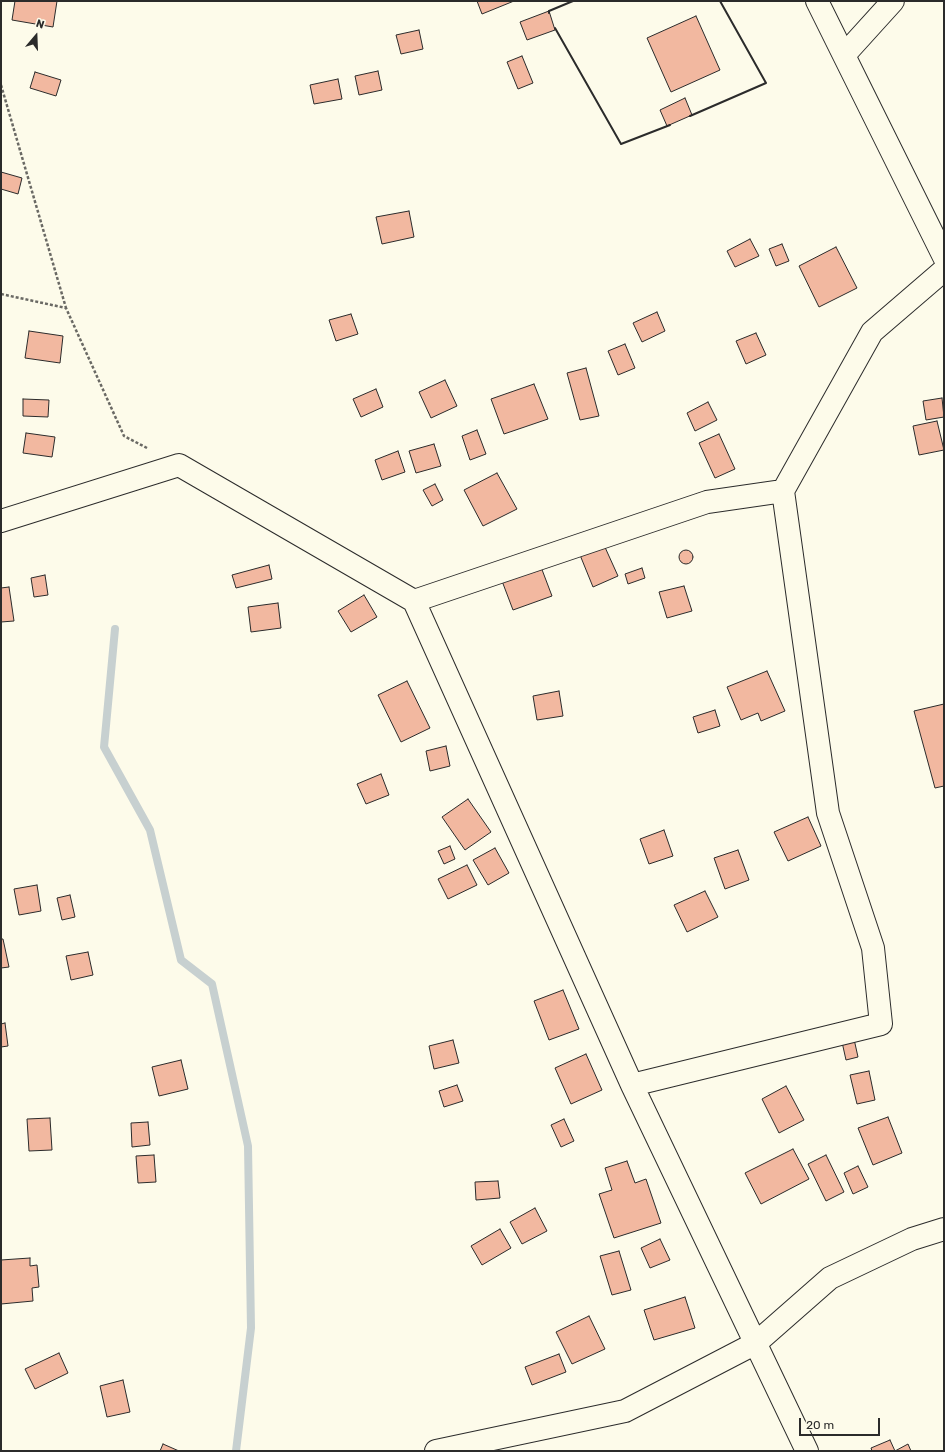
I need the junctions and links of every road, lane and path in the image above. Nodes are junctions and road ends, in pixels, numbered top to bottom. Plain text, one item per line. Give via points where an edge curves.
1 (817, 1) edge
2 (893, 1) edge
3 (845, 54) junction
4 (1, 85) edge
5 (944, 257) edge
6 (944, 270) edge
7 (1, 294) edge
8 (66, 308) junction
9 (179, 465) junction
10 (783, 491) junction
11 (1, 521) edge
12 (414, 601) junction
13 (632, 1085) junction
14 (944, 1229) edge
15 (756, 1343) junction
16 (436, 1451) edge
17 (807, 1451) edge

1 - 3 street
2 - 3 street
3 - 5 street
4 - 8 path
6 - 10 street via 872,332
7 - 8 path
8 - 9 path via 124,436
9 - 11 street
9 - 12 street
10 - 12 street via 706,502
10 - 13 street via 828,813 873,948 881,1024
12 - 13 street
13 - 15 street
14 - 15 street via 912,1239 830,1278
15 - 16 street via 625,1411
15 - 17 street

